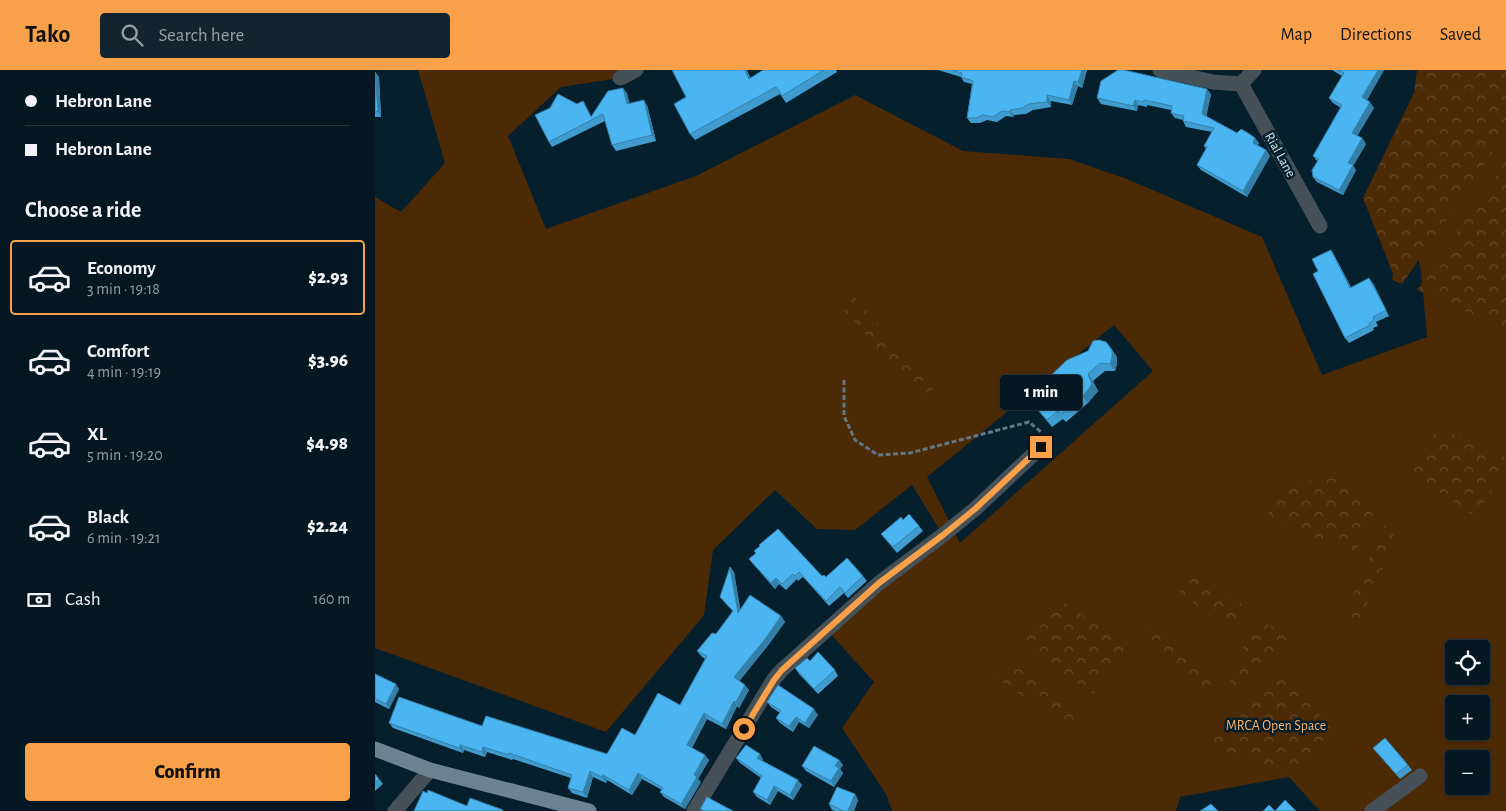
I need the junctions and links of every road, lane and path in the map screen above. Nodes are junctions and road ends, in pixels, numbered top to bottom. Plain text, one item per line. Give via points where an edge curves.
1 (636, 70) edge
2 (1160, 70) edge
3 (1255, 70) edge
4 (620, 78) dead end
5 (1241, 84) junction
6 (1320, 226) dead end
7 (844, 380) dead end
8 (1041, 447) joint
9 (375, 749) edge
10 (430, 770) junction
11 (1420, 776) dead end
12 (395, 811) edge
13 (589, 811) edge
14 (694, 811) edge
15 (1372, 811) edge

1 - 4 street
2 - 5 street via 1213,82
3 - 5 street
5 - 6 street, Rial Lane
7 - 8 path via 844,416 855,440 878,455 910,453 1029,422 1042,433
8 - 14 street via 968,514 879,583 782,670
9 - 10 main road
10 - 12 street
10 - 13 main road
11 - 15 street

